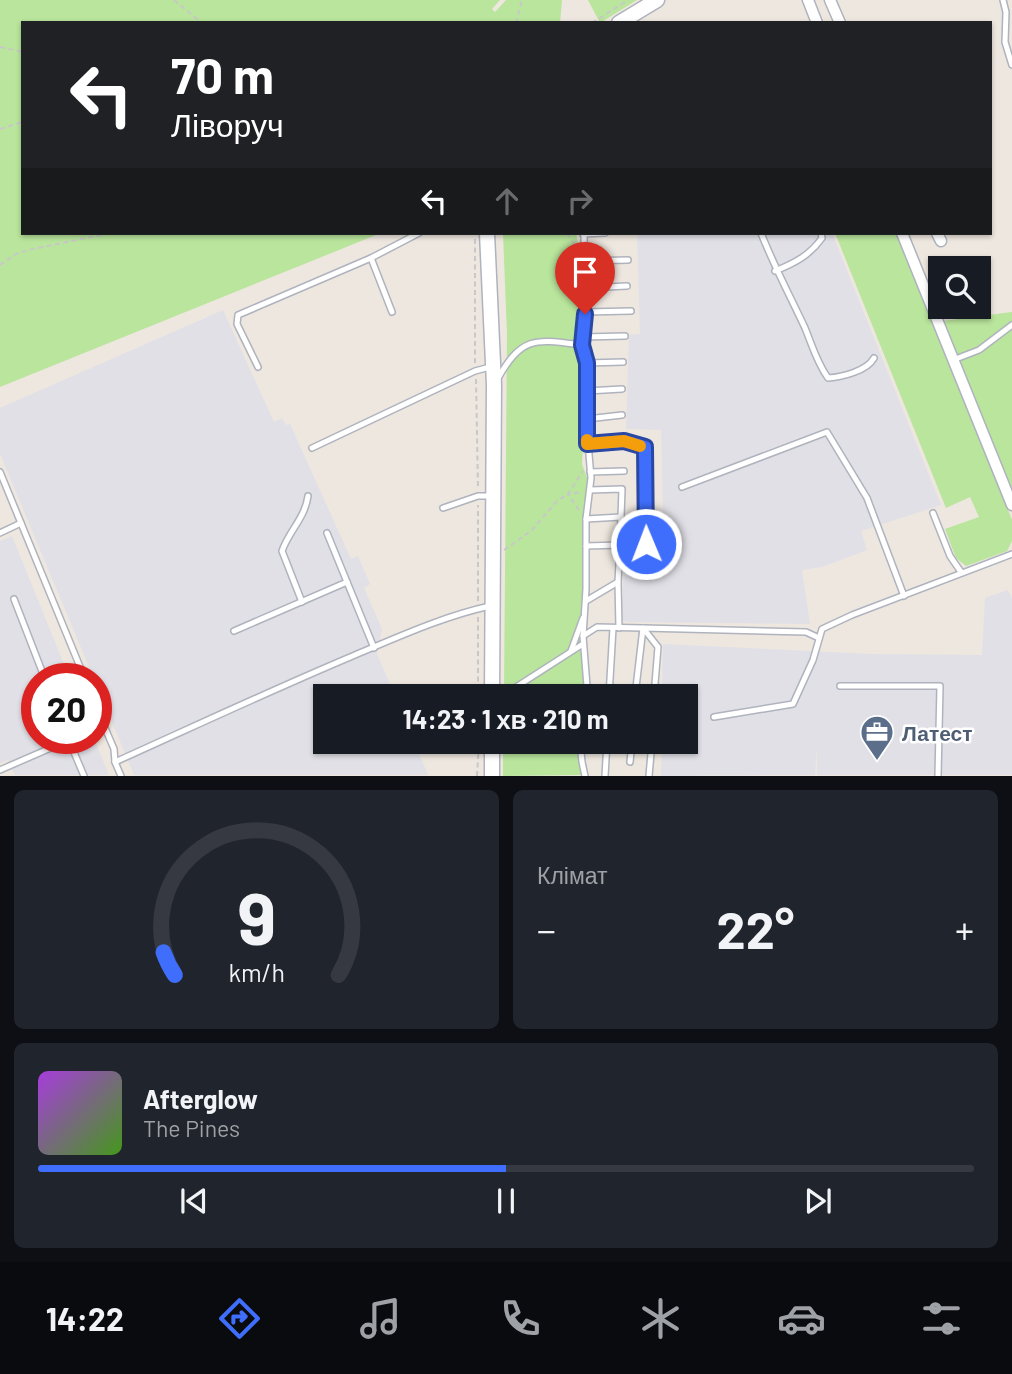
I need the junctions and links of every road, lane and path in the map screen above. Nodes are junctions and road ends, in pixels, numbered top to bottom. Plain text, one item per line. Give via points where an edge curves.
1 (174, 0) edge
2 (522, 0) edge
3 (628, 0) edge
4 (657, 0) edge
5 (808, 0) edge
6 (830, 0) edge
7 (1003, 0) edge
8 (1009, 19) edge
9 (200, 21) edge
10 (517, 21) edge
11 (595, 21) edge
12 (622, 21) edge
13 (816, 21) edge
14 (839, 21) edge
15 (0, 47) edge
16 (21, 52) edge
17 (1012, 65) edge
18 (21, 123) edge
19 (0, 129) edge
20 (101, 235) edge
21 (415, 235) edge
22 (486, 235) edge
23 (486, 235) edge
24 (568, 235) edge
25 (583, 235) edge
26 (762, 235) edge
27 (821, 235) edge
28 (903, 235) edge
29 (371, 258) junction
30 (628, 260) dead end
31 (586, 261) junction
32 (0, 265) edge
33 (775, 271) junction
34 (628, 286) dead end
35 (585, 288) junction
36 (631, 311) dead end
37 (392, 312) dead end
38 (585, 312) junction
39 (1012, 325) edge
40 (625, 336) dead end
41 (583, 337) junction
42 (582, 345) junction
43 (874, 358) dead end
44 (953, 360) junction
45 (622, 362) dead end
46 (587, 363) junction
47 (258, 367) dead end
48 (493, 367) junction
49 (475, 370) junction
50 (494, 385) junction
51 (622, 389) dead end
52 (587, 391) junction
53 (622, 415) dead end
54 (587, 419) junction
55 (587, 444) junction
56 (312, 448) dead end
57 (588, 465) junction
58 (624, 471) dead end
59 (0, 472) edge
60 (590, 472) junction
61 (682, 487) dead end
62 (590, 490) junction
63 (568, 494) junction
64 (308, 496) dead end
65 (486, 496) junction
66 (1012, 505) edge
67 (443, 508) dead end
68 (933, 513) dead end
69 (621, 517) junction
70 (586, 519) junction
71 (21, 523) junction
72 (0, 533) edge
73 (327, 533) dead end
74 (586, 545) junction
75 (620, 545) junction
76 (1012, 554) edge
77 (493, 559) junction
78 (961, 572) junction
79 (347, 582) junction
80 (618, 582) junction
81 (904, 596) junction
82 (14, 599) dead end
83 (586, 601) junction
84 (302, 602) junction
85 (494, 606) junction
86 (478, 609) junction
87 (585, 611) junction
88 (616, 628) junction
89 (643, 628) junction
90 (234, 631) dead end
91 (820, 638) junction
92 (583, 640) junction
93 (374, 648) junction
94 (571, 651) junction
95 (39, 663) edge
96 (78, 663) edge
97 (478, 684) edge
98 (492, 684) edge
99 (519, 684) edge
100 (587, 684) edge
101 (610, 684) edge
102 (636, 684) edge
103 (655, 684) edge
104 (841, 686) dead end
105 (714, 717) dead end
106 (112, 744) edge
107 (36, 754) edge
108 (75, 754) edge
109 (478, 754) edge
110 (492, 754) edge
111 (581, 754) edge
112 (606, 754) edge
113 (631, 754) edge
114 (651, 754) edge
115 (115, 762) junction
116 (630, 762) dead end
117 (0, 770) edge
118 (84, 775) edge
119 (121, 775) edge
120 (477, 775) edge
121 (492, 775) edge
122 (585, 775) edge
123 (605, 775) edge
124 (649, 775) edge
125 (938, 775) edge

1 - 9 path
2 - 10 path
3 - 11 path
4 - 12 street
5 - 13 street
6 - 14 street
7 - 8 lane
8 - 17 lane via 1005,42
15 - 16 path
18 - 19 path
20 - 32 path via 28,250
21 - 29 lane
22 - 48 street
23 - 49 path
24 - 31 path
25 - 31 lane
26 - 33 lane
27 - 33 lane via 813,251
28 - 44 street
29 - 37 lane
29 - 47 lane via 238,315 237,324
30 - 31 lane
31 - 35 lane
33 - 43 lane via 828,378 870,364
34 - 35 lane
35 - 38 lane
36 - 38 lane
38 - 41 lane
39 - 44 lane via 979,350
40 - 41 lane
41 - 42 lane
42 - 46 lane
42 - 50 lane via 535,341 518,350
44 - 66 street
45 - 46 lane
46 - 52 lane
48 - 49 lane
48 - 50 street
49 - 56 lane
49 - 65 path
50 - 65 street
51 - 52 lane
52 - 54 lane
53 - 54 lane
54 - 55 lane
55 - 57 lane
55 - 75 lane via 624,441 645,447 646,544 635,552
57 - 60 lane
57 - 63 path
58 - 60 lane
59 - 71 lane
60 - 62 lane
61 - 81 lane via 827,432 867,498
62 - 63 path
62 - 69 lane via 622,489
62 - 70 lane
63 - 70 path
63 - 77 path via 531,531
64 - 84 lane via 306,511 282,551
65 - 67 lane
65 - 77 street
65 - 86 path
68 - 78 lane
69 - 70 lane
69 - 75 lane
70 - 74 lane
71 - 72 lane
71 - 96 lane
73 - 79 lane
74 - 75 lane
74 - 83 lane
75 - 80 lane
76 - 78 lane
77 - 85 street
78 - 81 lane
79 - 84 lane
79 - 93 lane
80 - 83 lane
80 - 88 lane
81 - 91 lane via 822,629
82 - 95 lane
83 - 87 lane
84 - 90 lane
85 - 86 lane
85 - 98 street
86 - 93 lane
86 - 97 path
87 - 92 lane
87 - 94 lane
88 - 89 lane
88 - 92 lane via 597,627
88 - 101 lane
89 - 91 lane via 806,632
89 - 102 lane
89 - 103 lane via 658,647
91 - 105 lane via 793,704
92 - 94 lane
92 - 100 lane
93 - 115 lane
94 - 99 lane
104 - 125 lane via 940,686
106 - 115 lane
107 - 117 lane
108 - 118 lane
109 - 120 path
110 - 121 street
111 - 122 lane
112 - 123 lane
113 - 116 lane
114 - 124 lane
115 - 119 lane

